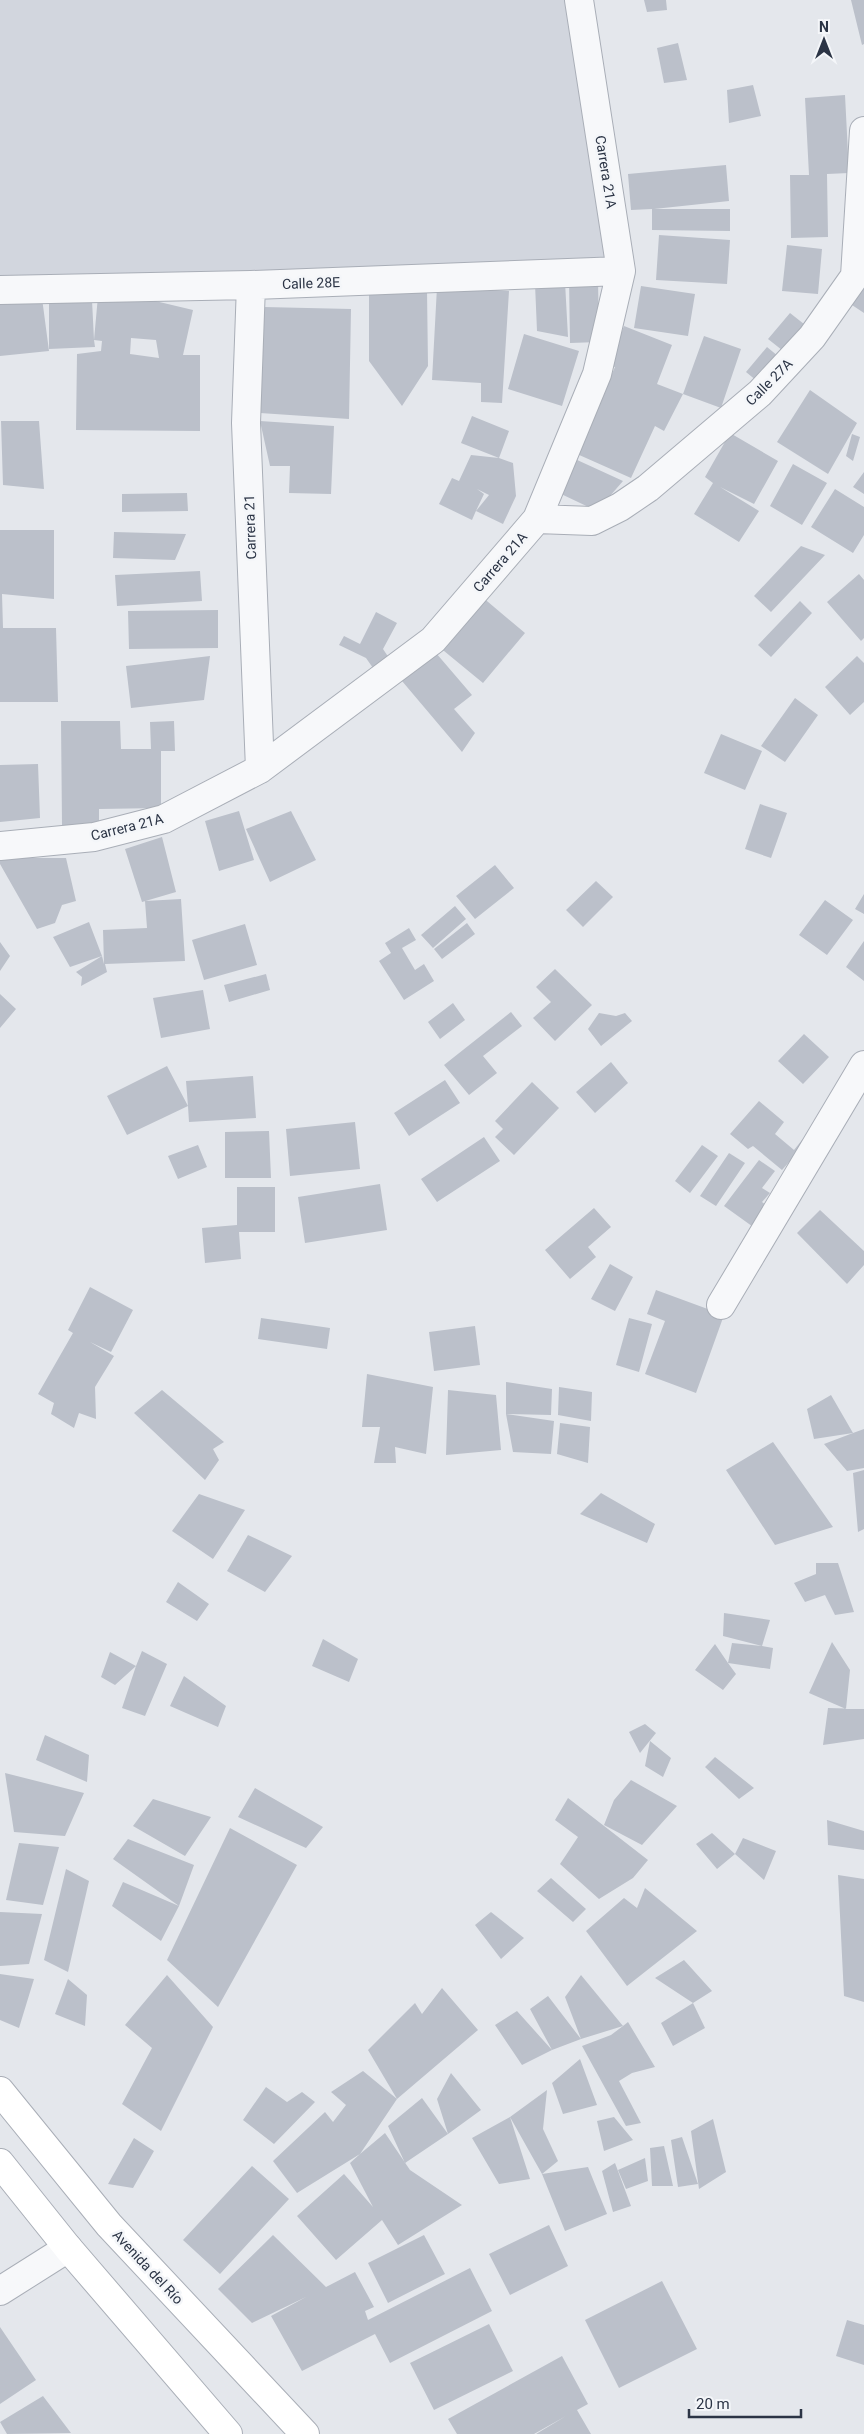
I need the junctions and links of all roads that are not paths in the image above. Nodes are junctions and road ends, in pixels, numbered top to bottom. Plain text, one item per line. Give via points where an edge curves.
1 (579, 0) edge
2 (864, 131) edge
3 (621, 271) junction
4 (251, 285) junction
5 (0, 290) edge
6 (537, 519) junction
7 (260, 769) junction
8 (0, 846) edge
9 (864, 1065) edge
10 (721, 1305) dead end
11 (0, 2092) edge
12 (0, 2164) edge
13 (68, 2248) junction
14 (0, 2291) edge
15 (228, 2434) edge
16 (305, 2434) edge

1 - 3 street, Carrera 21A
2 - 6 street, Calle 27A via 855,276 812,337 760,393 648,488 620,507 592,520
3 - 4 street, Calle 28E
3 - 6 street, Carrera 21A via 597,374
4 - 5 street, Calle 28E
4 - 7 street, Carrera 21 via 246,423
6 - 7 street, Carrera 21A via 433,640
7 - 8 street, Carrera 21A via 164,819 94,837
9 - 10 street
11 - 16 main road, Avenida del Río via 109,2225
12 - 13 main road
13 - 14 street
13 - 15 main road

